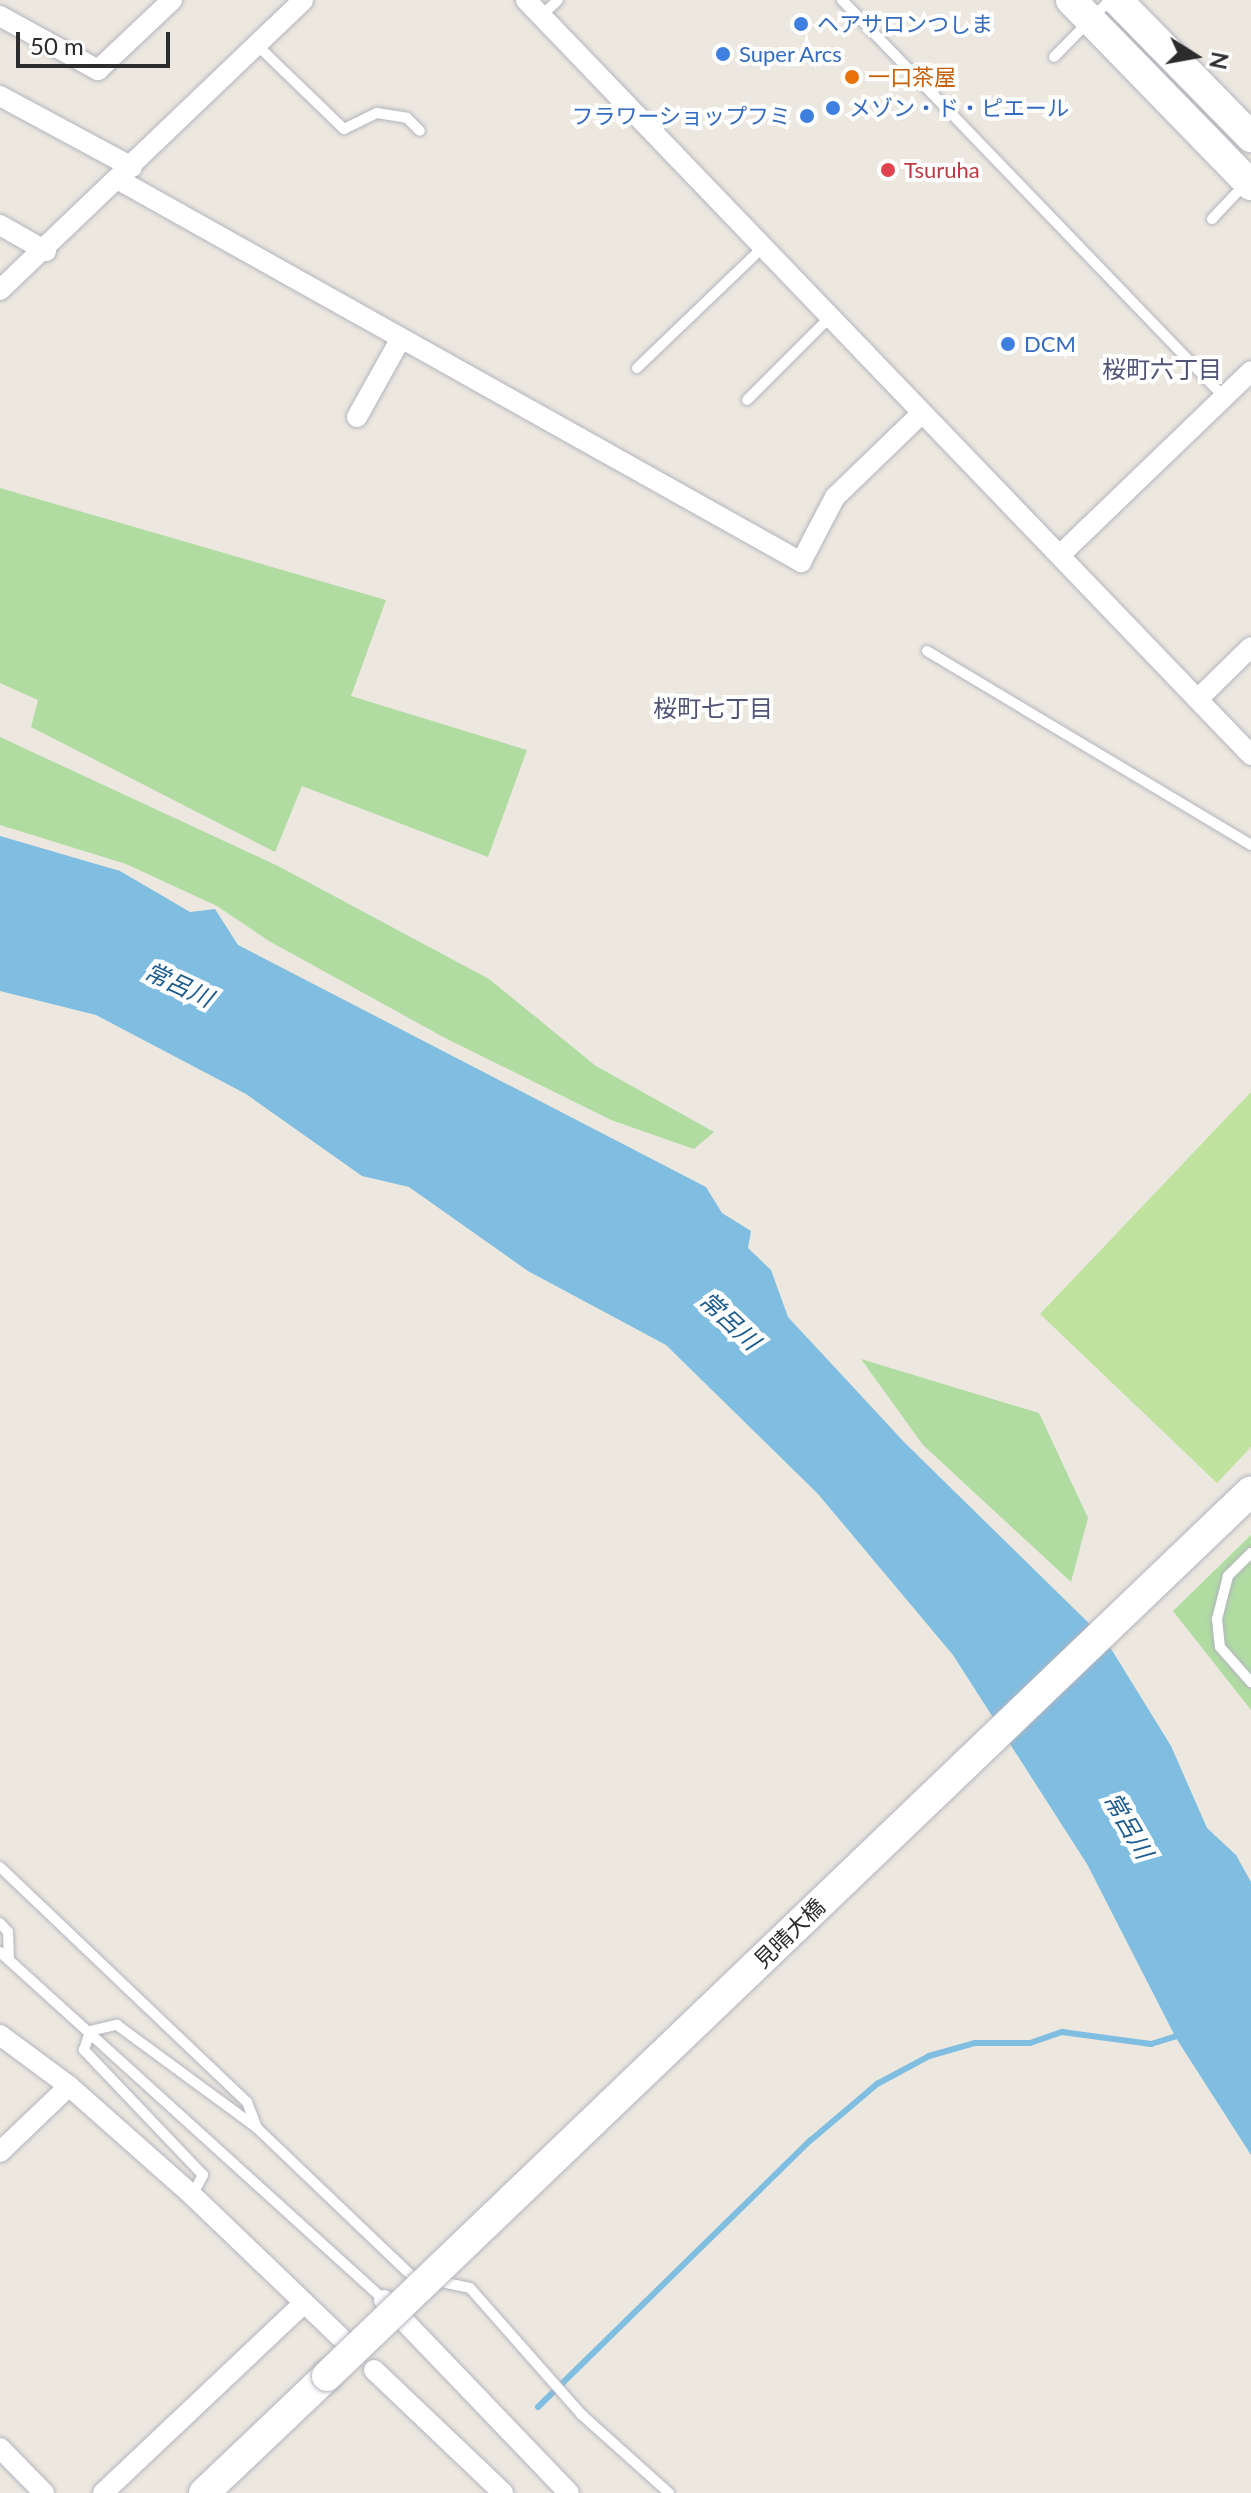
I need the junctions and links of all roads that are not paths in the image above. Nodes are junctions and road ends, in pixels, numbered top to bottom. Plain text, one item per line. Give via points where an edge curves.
1 (172, 0) edge
2 (526, 0) edge
3 (558, 0) edge
4 (842, 0) edge
5 (1117, 0) edge
6 (290, 4) edge
7 (1090, 7) edge
8 (0, 16) edge
9 (541, 16) junction
10 (257, 45) junction
11 (1054, 57) dead end
12 (0, 96) edge
13 (420, 131) dead end
14 (1251, 137) edge
15 (125, 174) junction
16 (1249, 183) edge
17 (1212, 219) dead end
18 (0, 225) edge
19 (763, 247) junction
20 (46, 251) junction
21 (0, 290) edge
22 (830, 317) junction
23 (400, 340) junction
24 (637, 368) dead end
25 (1251, 371) edge
26 (1224, 397) junction
27 (747, 400) dead end
28 (922, 413) junction
29 (357, 417) dead end
30 (1060, 555) junction
31 (1251, 647) edge
32 (927, 651) dead end
33 (1198, 699) junction
34 (1251, 755) edge
35 (1251, 845) edge
36 (1251, 1491) edge
37 (1251, 1553) edge
38 (1251, 1682) edge
39 (0, 1867) edge
40 (0, 1923) edge
41 (4, 1955) edge
42 (90, 2031) junction
43 (0, 2035) edge
44 (69, 2086) junction
45 (257, 2128) junction
46 (8, 2132) edge
47 (0, 2152) edge
48 (192, 2195) junction
49 (384, 2300) joint
50 (304, 2303) junction
51 (340, 2337) dead end
52 (374, 2370) dead end
53 (0, 2448) edge
54 (44, 2493) edge
55 (103, 2493) edge
56 (204, 2493) edge
57 (503, 2493) edge
58 (569, 2493) edge
59 (669, 2493) edge

1 - 8 street via 98,70
2 - 9 street
3 - 9 lane
4 - 26 lane
5 - 14 main road
6 - 10 street
7 - 11 lane
7 - 16 main road
9 - 19 street
10 - 13 lane via 344,129 377,113 407,118
10 - 15 street
12 - 15 street
15 - 20 street
15 - 23 street
16 - 17 lane
18 - 20 street
19 - 22 street
19 - 24 lane
20 - 21 street
22 - 27 lane
22 - 28 street
23 - 28 street via 801,562 835,497
23 - 29 street
25 - 26 street
26 - 30 street
28 - 30 street
30 - 33 street
31 - 33 street
32 - 35 lane
33 - 34 street
36 - 56 main road, 見晴大橋, bridge
37 - 38 lane via 1228,1576 1217,1619 1220,1647
39 - 45 lane via 247,2102
40 - 41 lane via 8,1932
41 - 42 lane
42 - 45 lane via 117,2025
42 - 48 lane via 84,2050 203,2175
42 - 49 lane
43 - 44 street
44 - 46 street
44 - 48 street
45 - 59 lane via 412,2276 470,2288 581,2414
46 - 47 street
48 - 50 street
49 - 58 street
50 - 51 street
50 - 55 street
52 - 57 street
53 - 54 street

